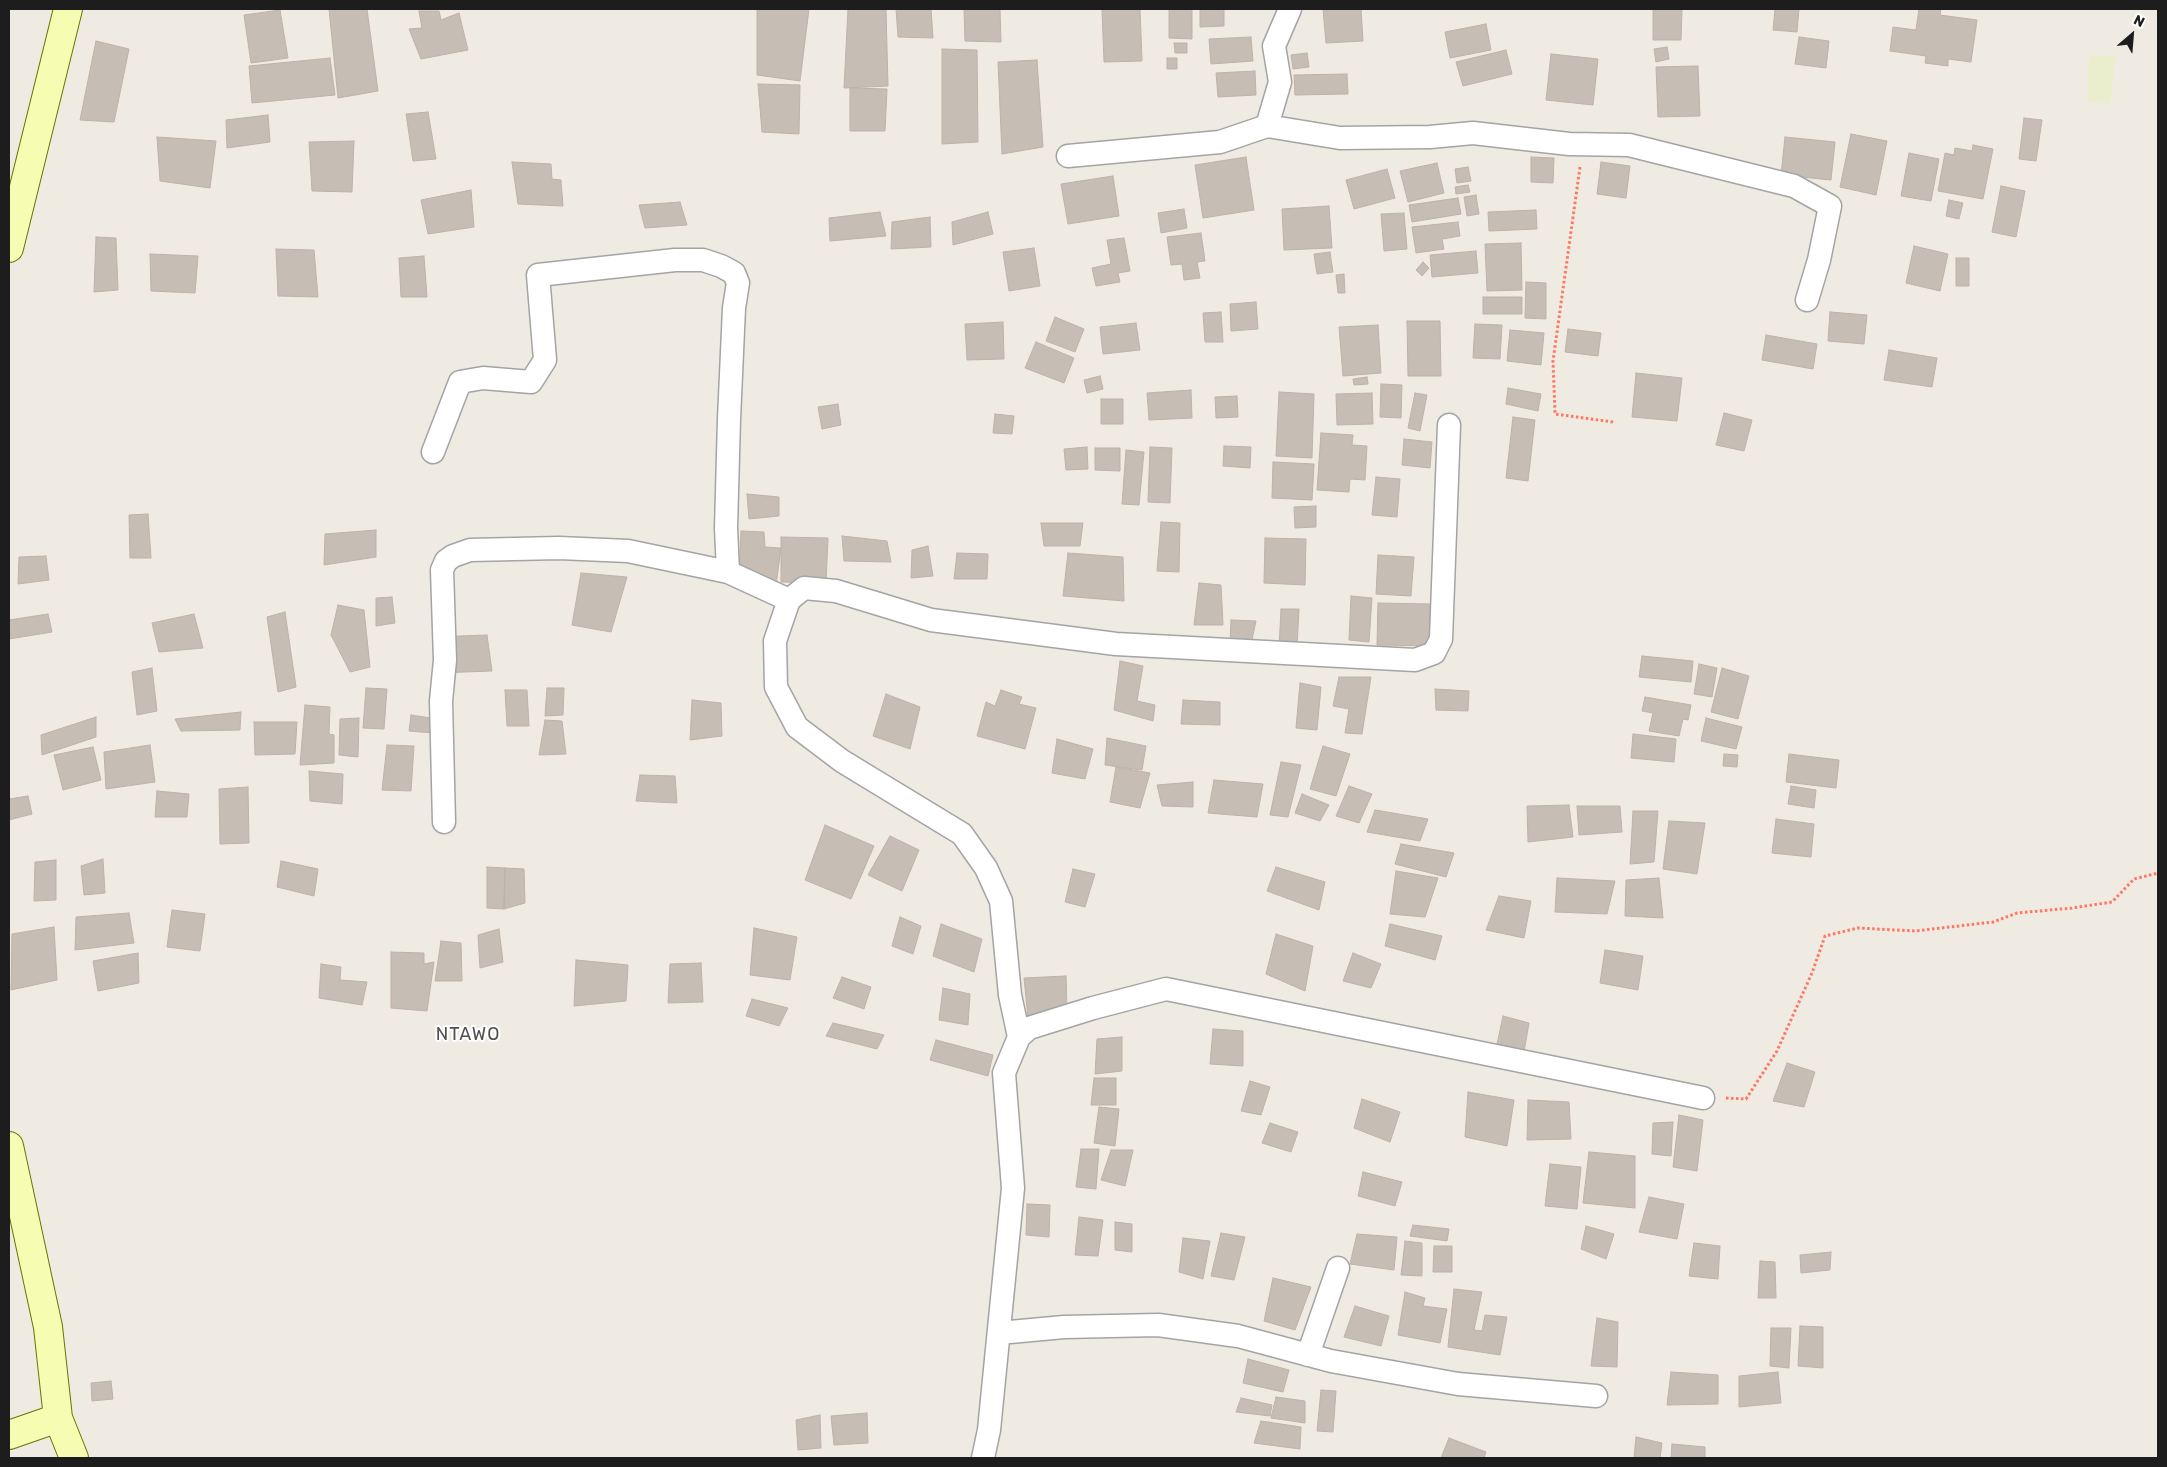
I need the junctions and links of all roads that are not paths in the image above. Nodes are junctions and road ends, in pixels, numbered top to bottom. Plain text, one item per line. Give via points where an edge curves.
1 (68, 9) edge
2 (1290, 9) edge
3 (1267, 126) junction
4 (1068, 156) dead end
5 (10, 240) edge
6 (1808, 300) dead end
7 (1449, 425) dead end
8 (433, 452) dead end
9 (728, 572) junction
10 (789, 600) junction
11 (444, 822) dead end
12 (1019, 1037) junction
13 (1703, 1098) road end
14 (9, 1146) edge
15 (1338, 1268) dead end
16 (999, 1333) junction
17 (1308, 1354) junction
18 (1596, 1396) dead end
19 (58, 1418) junction
20 (9, 1435) edge
21 (74, 1458) edge
22 (982, 1458) edge

1 - 5 street
2 - 3 street via 1274,46 1280,82
3 - 4 street via 1220,142
3 - 6 street via 1340,138 1473,133 1569,144 1629,145 1794,186 1830,206
7 - 10 street via 1441,639 1434,653 1415,660 1116,644 931,620 836,590 804,588
8 - 9 street via 460,382 483,378 531,382 545,360 538,275 675,260 702,260 721,266 734,273 738,283 729,419
9 - 10 street
9 - 11 street via 628,551 559,548 470,550 446,561 442,570
10 - 12 street via 774,641 776,687 780,695 797,727 842,761 962,834 986,868 1001,901 1010,995
12 - 13 street via 1029,1028 1166,989
12 - 16 street via 1004,1073 1013,1188
14 - 19 street via 48,1327
15 - 17 street
16 - 17 street via 1064,1327 1158,1325 1238,1336
16 - 22 street via 989,1430
17 - 18 street via 1458,1384
19 - 20 street
19 - 21 street

